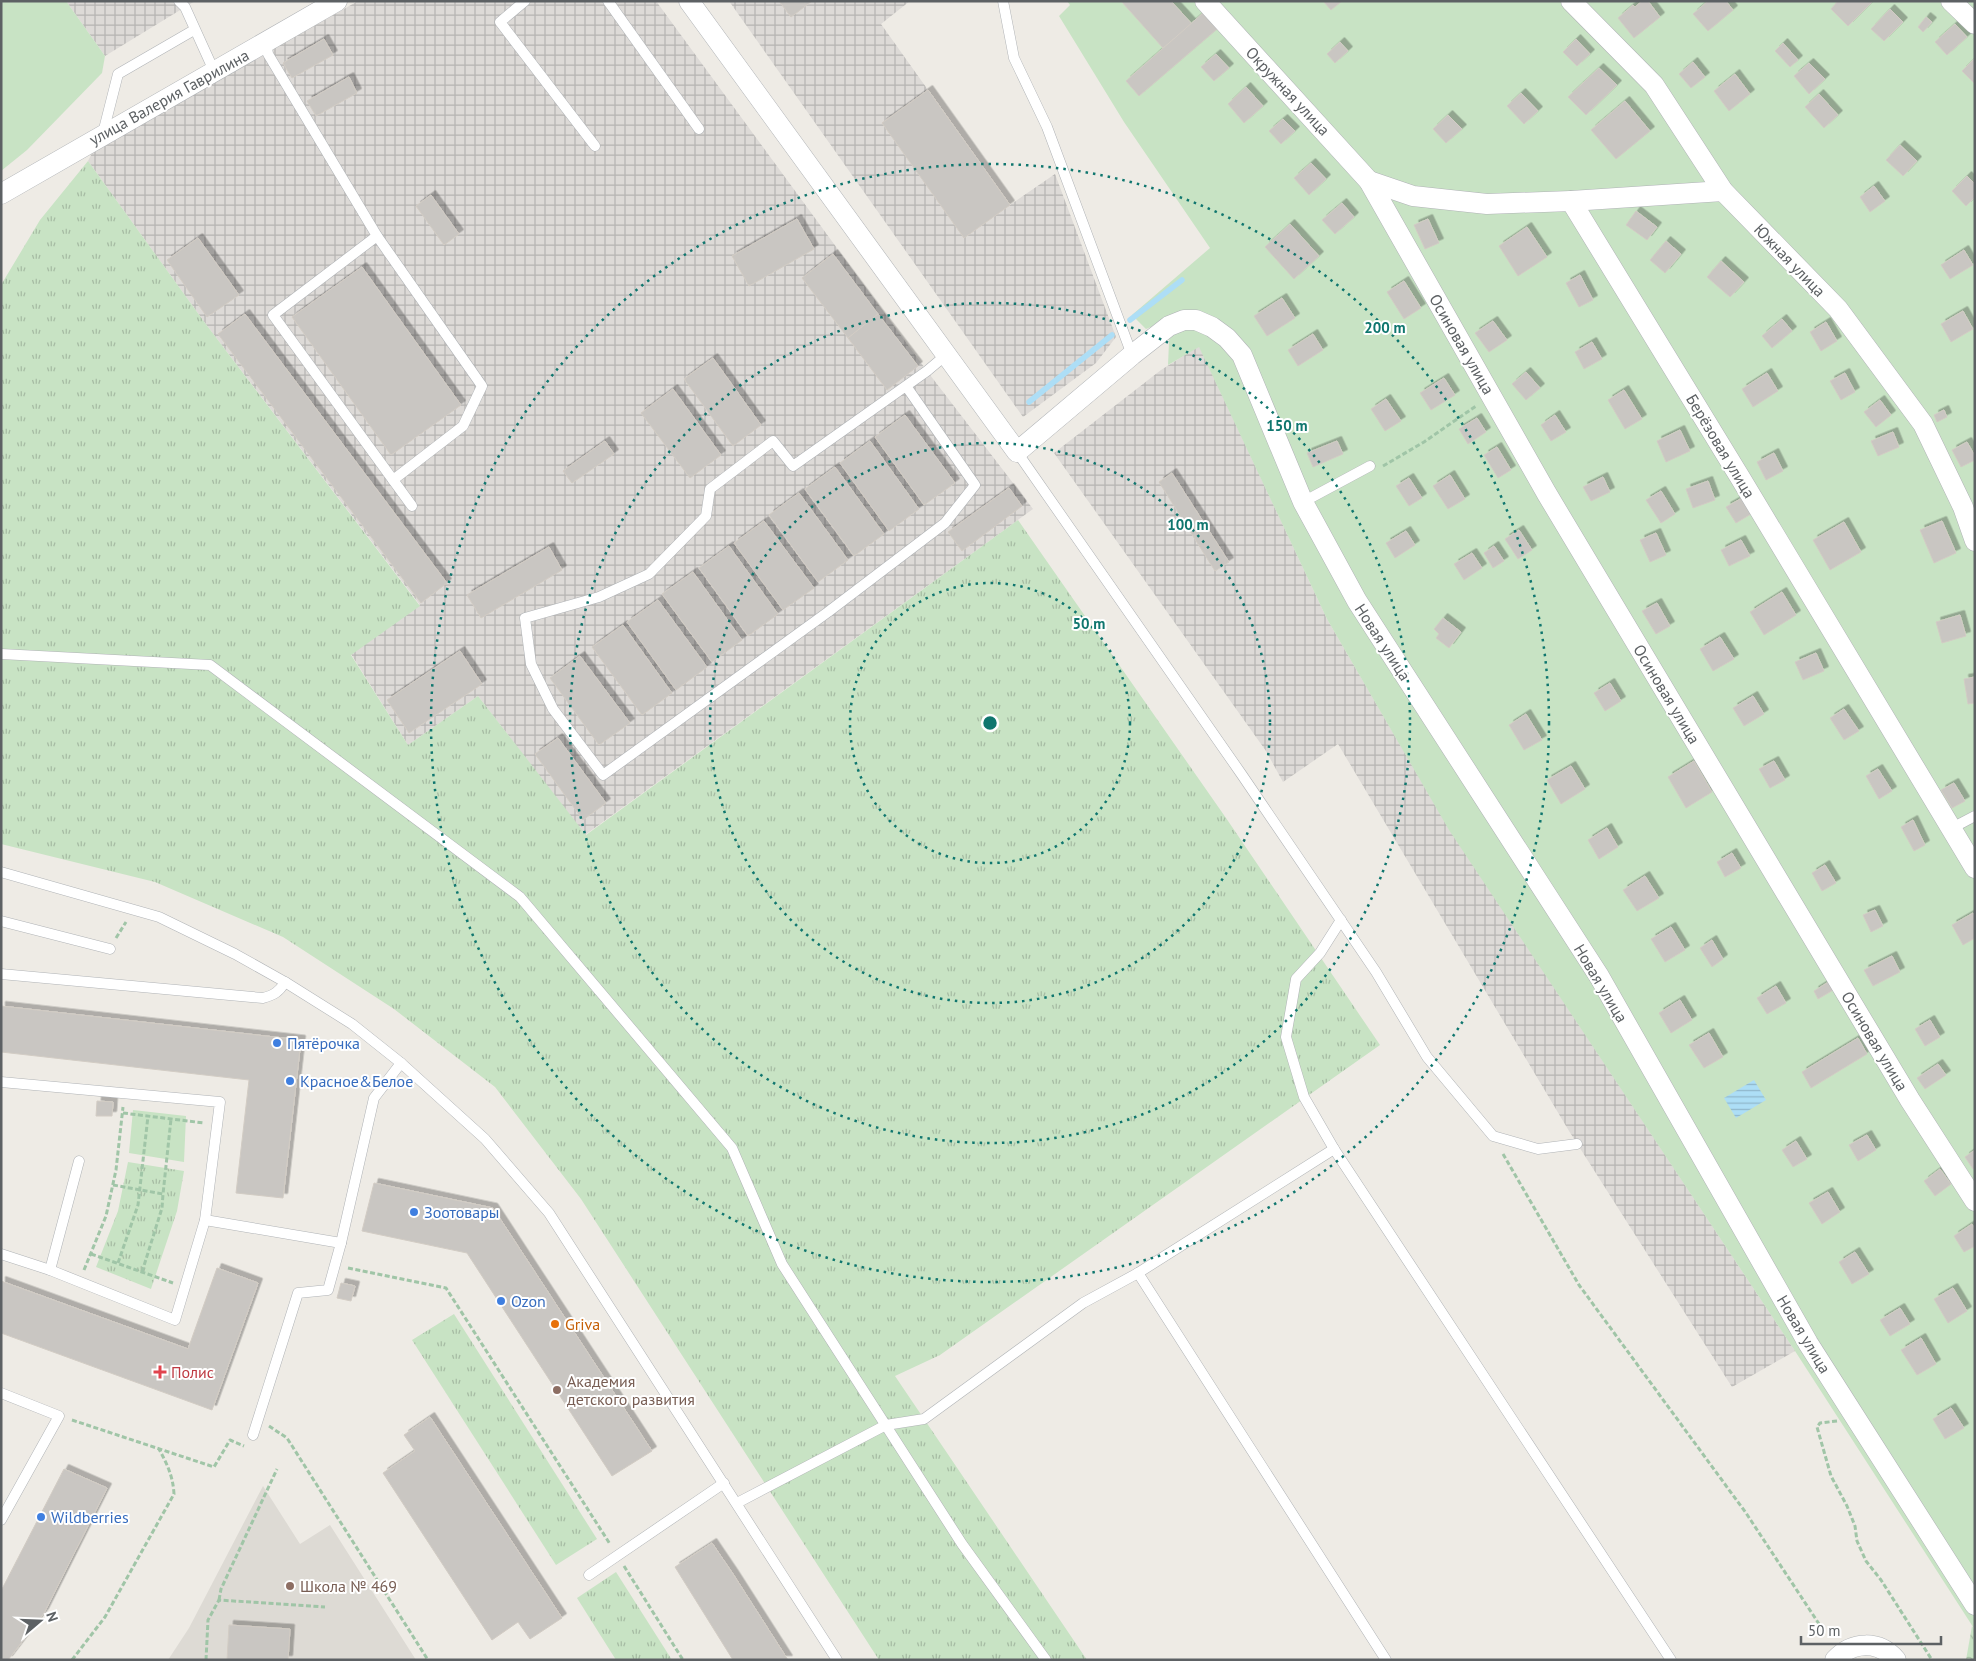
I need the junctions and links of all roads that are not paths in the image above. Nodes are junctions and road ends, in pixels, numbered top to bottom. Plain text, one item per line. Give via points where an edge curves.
1 (179, 1) edge
2 (337, 1) edge
3 (525, 1) edge
4 (608, 1) edge
5 (690, 1) edge
6 (1003, 1) edge
7 (1205, 1) edge
8 (1571, 1) edge
9 (1951, 1) edge
10 (1975, 24) edge
11 (194, 30) junction
12 (266, 43) junction
13 (214, 70) junction
14 (699, 129) dead end
15 (103, 134) junction
16 (595, 146) dead end
17 (1369, 180) junction
18 (1723, 191) junction
19 (1, 194) edge
20 (1571, 201) junction
21 (378, 236) junction
22 (946, 355) junction
23 (1132, 355) junction
24 (906, 386) junction
25 (1017, 452) junction
26 (1370, 466) road end
27 (392, 480) junction
28 (1303, 502) junction
29 (412, 506) dead end
30 (1975, 541) edge
31 (1, 654) edge
32 (1975, 816) edge
33 (1952, 828) junction
34 (1975, 868) edge
35 (1, 872) edge
36 (1341, 920) junction
37 (1, 921) edge
38 (110, 949) dead end
39 (1, 974) edge
40 (285, 982) junction
41 (401, 1064) junction
42 (1, 1082) edge
43 (1577, 1144) dead end
44 (1334, 1148) junction
45 (79, 1161) dead end
46 (1975, 1201) edge
47 (205, 1220) junction
48 (341, 1243) junction
49 (1, 1254) edge
50 (50, 1270) junction
51 (1138, 1273) junction
52 (1, 1394) edge
53 (886, 1425) junction
54 (253, 1435) dead end
55 (724, 1483) junction
56 (737, 1503) junction
57 (1, 1520) edge
58 (588, 1575) dead end
59 (1975, 1605) edge
60 (837, 1660) edge
61 (1046, 1660) edge
62 (1386, 1660) edge
63 (1670, 1660) edge
64 (1835, 1660) edge
65 (1896, 1660) edge

1 - 11 lane via 185,7
2 - 12 street, улица Валерия Гаврилина
3 - 16 lane via 500,22
4 - 14 lane
5 - 22 street
6 - 23 lane via 1014,58 1047,127
7 - 17 street, Окружная улица
8 - 18 street, Южная улица via 1654,85
9 - 10 street
11 - 13 lane
11 - 15 lane via 118,74
12 - 13 street, улица Валерия Гаврилина
12 - 21 lane via 268,54
13 - 15 street, улица Валерия Гаврилина
15 - 19 street, улица Валерия Гаврилина
17 - 20 street via 1413,196 1487,204
17 - 46 street, Осиновая улица via 1552,503 1910,1100
18 - 20 street
18 - 30 street, Южная улица via 1838,308 1923,424 1963,507
20 - 33 street, Берёзовая улица
21 - 27 lane via 482,386 463,426
21 - 27 lane via 273,315
22 - 24 lane
22 - 25 street
23 - 25 street, Новая улица
23 - 28 street, Новая улица via 1169,326 1184,320 1196,320 1227,338 1242,356
24 - 24 lane via 793,466 773,440 710,489 706,516 649,574 599,597 525,618 531,664 552,709 603,775 945,523 975,485
25 - 36 lane
26 - 28 lane
27 - 29 lane
28 - 59 street, Новая улица via 1357,601 1599,976 1808,1344
31 - 53 lane via 210,665 520,897 732,1148 782,1264
32 - 33 lane
33 - 34 street, Берёзовая улица
35 - 40 lane via 159,917
36 - 43 lane via 1427,1057 1493,1136 1538,1149
36 - 44 lane via 1320,953 1296,979 1286,1037 1304,1097
37 - 38 lane
39 - 40 lane via 263,998 280,991
40 - 41 lane via 352,1024
41 - 48 lane via 374,1098
41 - 55 lane via 485,1139 549,1213
42 - 47 lane via 220,1102
44 - 51 lane
44 - 63 lane
45 - 50 lane
47 - 48 lane
47 - 50 lane via 175,1320
48 - 54 lane via 328,1290 298,1293
49 - 50 lane
51 - 53 lane via 1083,1303 924,1419
51 - 62 lane
52 - 57 lane via 59,1416
53 - 56 lane
53 - 61 lane via 962,1544
55 - 56 lane
55 - 58 lane
56 - 60 lane
64 - 65 street via 1850,1648 1868,1645 1886,1650

